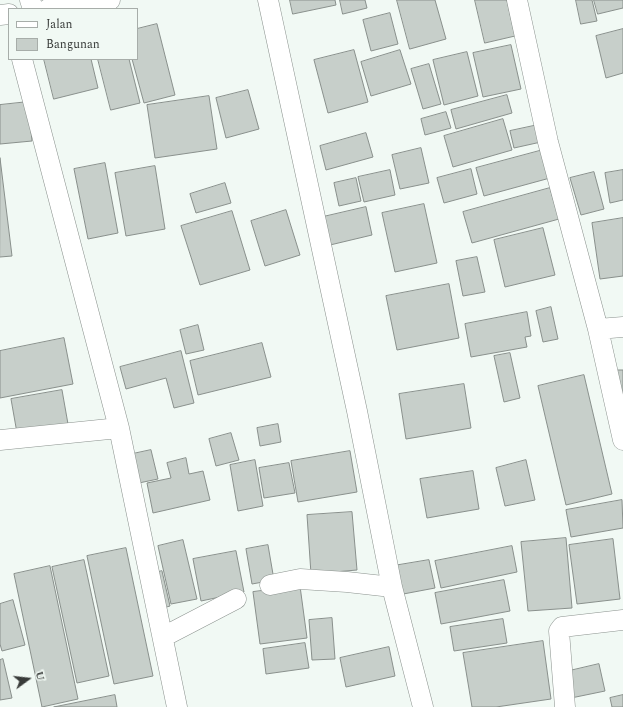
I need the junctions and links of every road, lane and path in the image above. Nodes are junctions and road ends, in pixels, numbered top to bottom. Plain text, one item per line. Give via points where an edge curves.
1 (110, 0) edge
2 (268, 0) edge
3 (517, 0) edge
4 (55, 8) edge
5 (22, 60) edge
6 (623, 327) edge
7 (598, 329) junction
8 (119, 428) junction
9 (0, 440) edge
10 (623, 440) edge
11 (270, 585) dead end
12 (392, 588) junction
13 (236, 599) dead end
14 (623, 620) edge
15 (163, 637) junction
16 (177, 707) edge
17 (423, 707) edge
18 (565, 707) edge

1 - 4 street
2 - 12 street
3 - 7 street via 548,142
5 - 8 street
6 - 7 street
7 - 10 street
8 - 9 street
8 - 15 street
11 - 12 street via 300,579
12 - 17 street
13 - 15 street
14 - 18 street via 562,627 559,631
15 - 16 street

